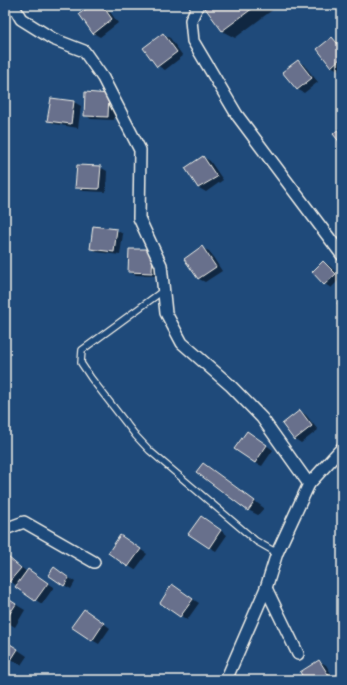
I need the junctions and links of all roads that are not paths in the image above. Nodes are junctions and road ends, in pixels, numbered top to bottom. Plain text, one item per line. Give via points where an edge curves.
1 (13, 5) edge
2 (198, 5) edge
3 (342, 255) edge
4 (164, 290) junction
5 (340, 454) edge
6 (309, 484) junction
7 (5, 529) edge
8 (277, 553) junction
9 (94, 562) dead end
10 (266, 588) junction
11 (298, 654) dead end
12 (226, 680) edge

1 - 4 street via 21,20 53,39 84,51 104,78 140,150 139,218 161,266
2 - 3 street via 191,20 193,41 237,115
4 - 6 street via 166,313 182,344 230,385 262,418
4 - 8 lane via 82,350 81,363 150,451 256,541
5 - 6 street
6 - 8 street
7 - 9 street via 24,522
8 - 10 street
10 - 11 street
10 - 12 street

